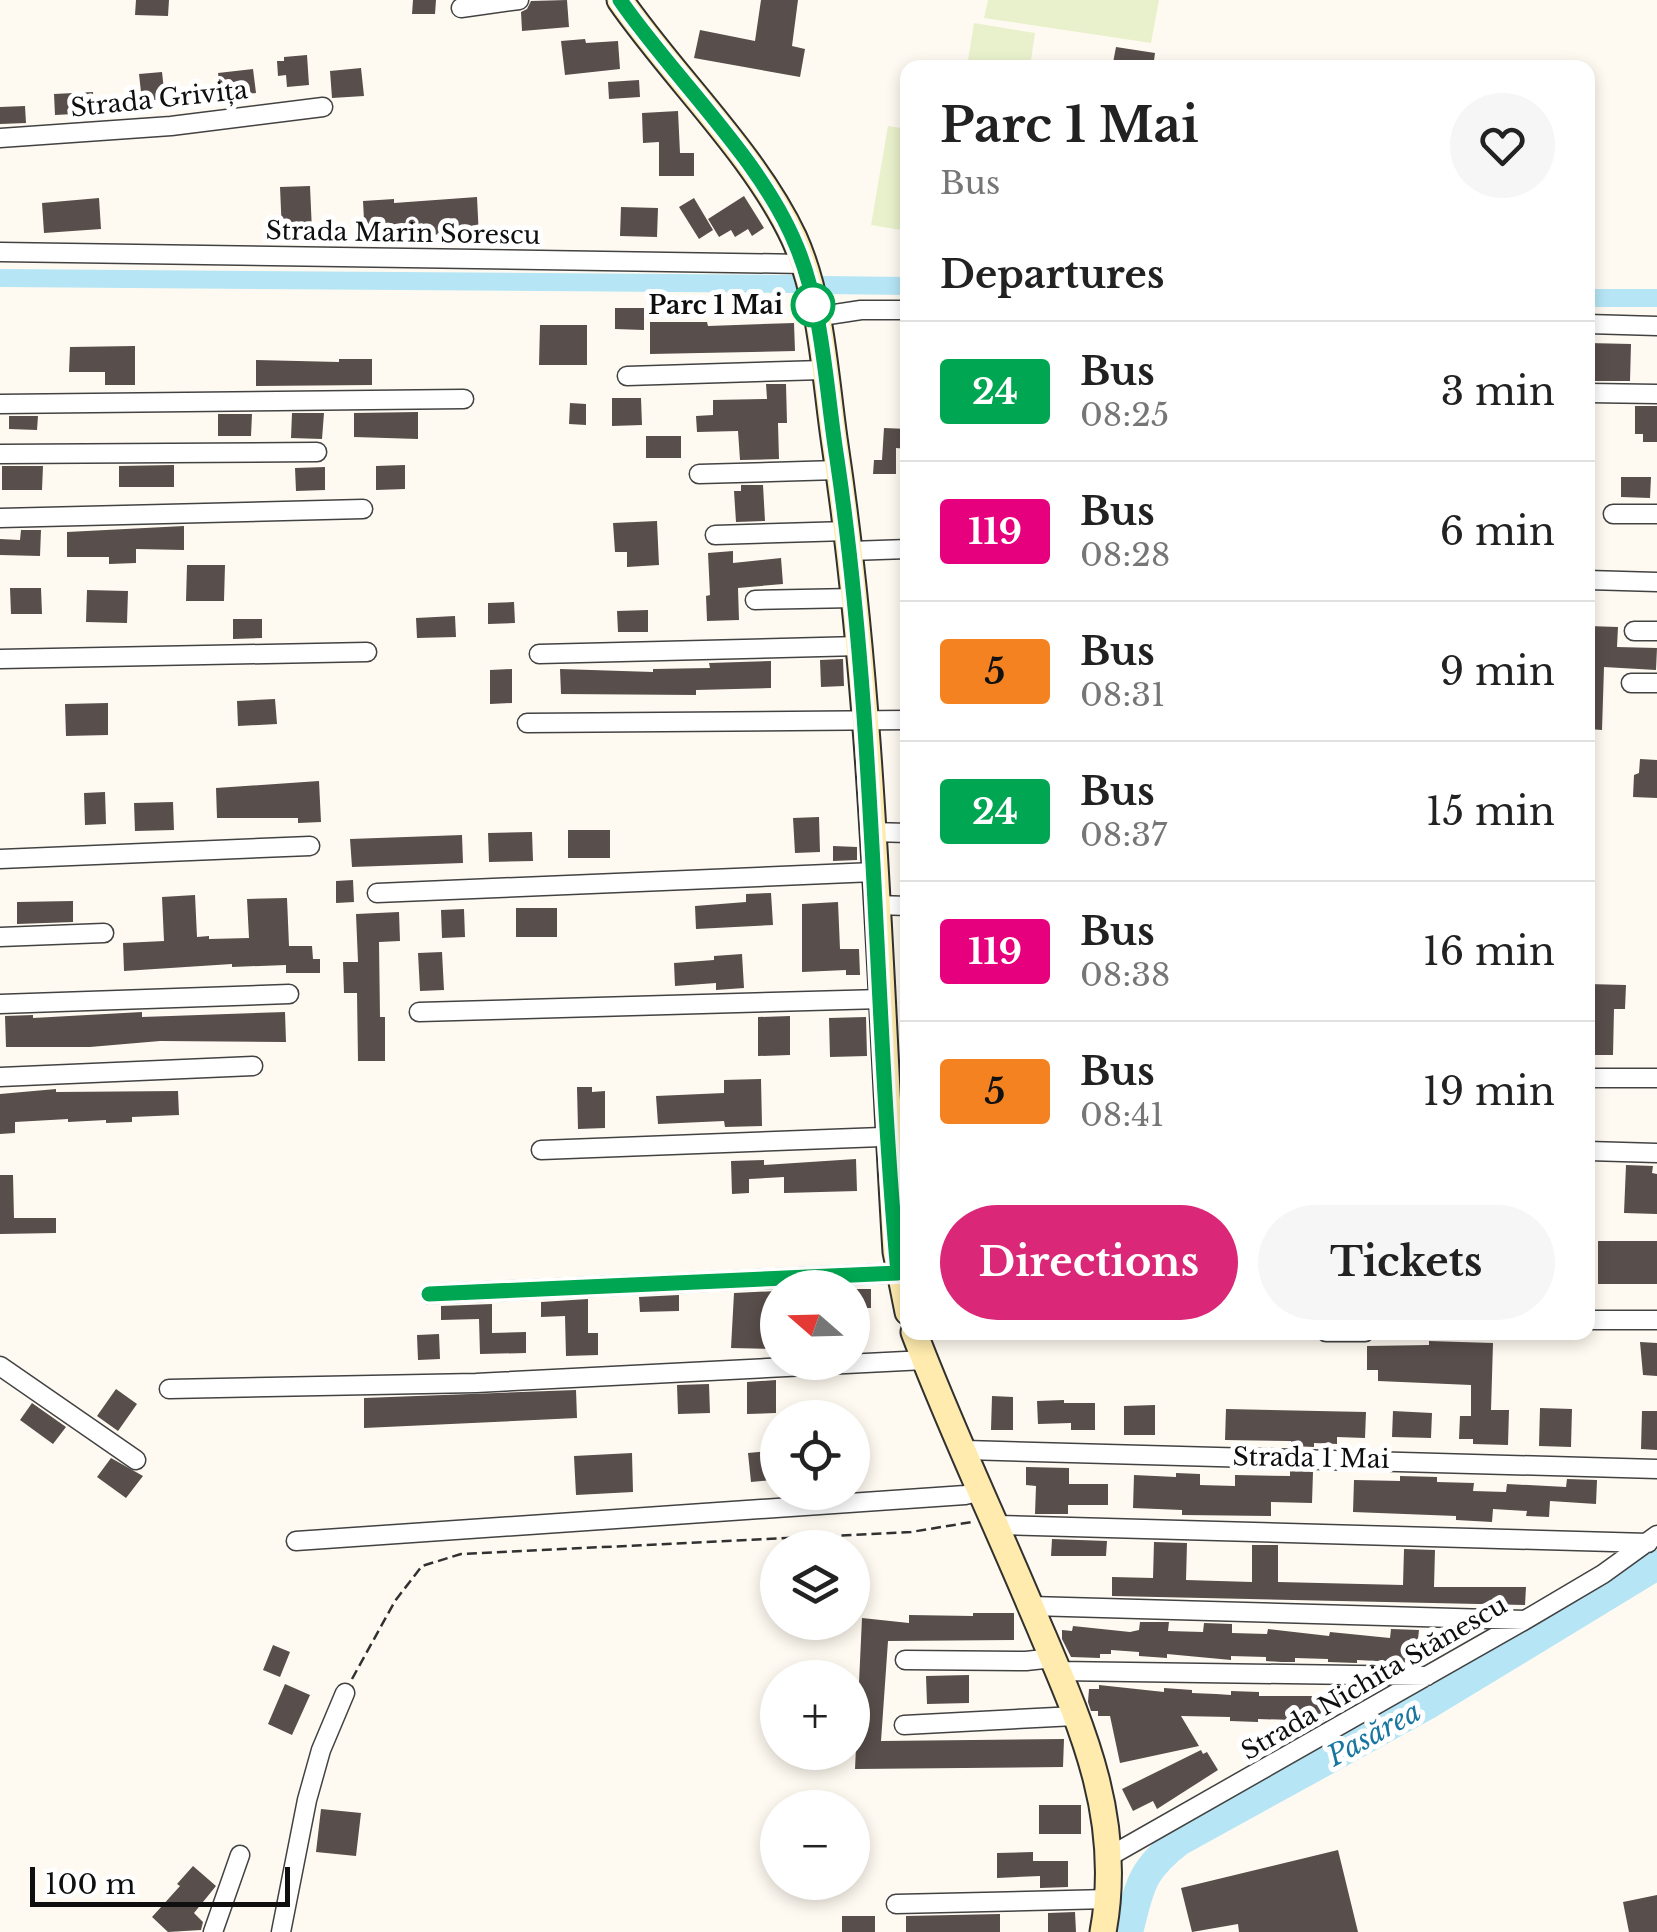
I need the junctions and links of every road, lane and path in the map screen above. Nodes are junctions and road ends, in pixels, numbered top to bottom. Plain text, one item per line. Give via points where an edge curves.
1 (518, 0) edge
2 (620, 0) edge
3 (460, 8) dead end
4 (322, 107) dead end
5 (0, 138) edge
6 (0, 252) edge
7 (804, 264) junction
8 (900, 310) edge
9 (815, 317) junction
10 (1595, 324) edge
11 (1657, 326) edge
12 (823, 370) junction
13 (627, 376) dead end
14 (1595, 393) edge
15 (1657, 394) edge
16 (464, 399) dead end
17 (0, 404) edge
18 (316, 452) dead end
19 (0, 454) edge
20 (838, 470) junction
21 (699, 474) dead end
22 (363, 509) dead end
23 (1614, 514) dead end
24 (1657, 514) edge
25 (0, 518) edge
26 (715, 535) dead end
27 (849, 541) junction
28 (900, 549) edge
29 (1595, 580) edge
30 (1657, 582) edge
31 (855, 598) junction
32 (754, 600) dead end
33 (1634, 631) dead end
34 (1657, 631) edge
35 (860, 646) junction
36 (367, 652) dead end
37 (539, 654) dead end
38 (0, 659) edge
39 (1632, 683) dead end
40 (1657, 683) edge
41 (864, 719) junction
42 (900, 720) edge
43 (527, 723) dead end
44 (872, 832) junction
45 (900, 833) edge
46 (310, 846) dead end
47 (0, 858) edge
48 (874, 872) junction
49 (378, 893) dead end
50 (877, 904) junction
51 (900, 905) edge
52 (104, 933) dead end
53 (0, 937) edge
54 (289, 994) dead end
55 (882, 999) junction
56 (0, 1004) edge
57 (419, 1012) dead end
58 (252, 1066) dead end
59 (0, 1076) edge
60 (1595, 1078) edge
61 (1657, 1078) edge
62 (898, 1136) edge
63 (541, 1150) dead end
64 (1595, 1151) edge
65 (1657, 1153) edge
66 (898, 1273) junction
67 (900, 1281) edge
68 (429, 1294) dead end
69 (1595, 1320) edge
70 (1657, 1320) edge
71 (918, 1340) edge
72 (925, 1360) junction
73 (0, 1366) edge
74 (169, 1389) dead end
75 (965, 1450) junction
76 (136, 1460) dead end
77 (1657, 1469) edge
78 (990, 1509) junction
79 (1652, 1539) edge
80 (296, 1541) dead end
81 (1031, 1606) junction
82 (1526, 1620) junction
83 (906, 1660) dead end
84 (1055, 1664) junction
85 (1427, 1676) junction
86 (345, 1693) joint
87 (1076, 1716) junction
88 (904, 1725) dead end
89 (240, 1855) dead end
90 (1110, 1856) junction
91 (1109, 1899) junction
92 (896, 1904) dead end
93 (213, 1932) edge
94 (280, 1932) edge
95 (1103, 1932) edge

1 - 3 street
2 - 7 street via 760,180
4 - 5 street, Strada Grivița
6 - 7 street, Strada Marin Sorescu
7 - 9 street
8 - 9 street
9 - 12 street
10 - 11 street
12 - 13 street
12 - 20 street
14 - 15 street
16 - 17 street
18 - 19 street
20 - 21 street
20 - 27 street
22 - 25 street
23 - 24 street
26 - 27 street
27 - 28 street
27 - 31 street
29 - 30 street
31 - 32 street
31 - 35 street
33 - 34 street
35 - 37 street
35 - 41 street
36 - 38 street
39 - 40 street
41 - 42 street
41 - 43 street
41 - 44 street
44 - 45 street
44 - 48 street
46 - 47 street
48 - 49 street
48 - 50 street
50 - 51 street
50 - 55 street
52 - 53 street
54 - 56 street
55 - 57 street
55 - 62 street
58 - 59 street
60 - 61 street
62 - 63 street
62 - 66 street
64 - 65 street
66 - 67 street
66 - 68 street
69 - 70 street
71 - 72 street
72 - 74 street via 476,1383
72 - 75 street
73 - 76 street
75 - 77 street, Strada 1 Mai
75 - 78 street
78 - 79 street
78 - 80 street via 965,1495
78 - 81 street
78 - 86 path via 970,1524 911,1532 461,1554 422,1566 408,1581
79 - 82 street, Strada Nichita Stănescu
81 - 82 street
81 - 84 street
82 - 85 street, Strada Nichita Stănescu
83 - 84 street
84 - 85 street
84 - 87 street
85 - 90 street, Strada Nichita Stănescu
86 - 94 street via 321,1750
87 - 88 street
87 - 90 street via 1102,1792
89 - 93 street
90 - 91 street
91 - 92 street
91 - 95 street

